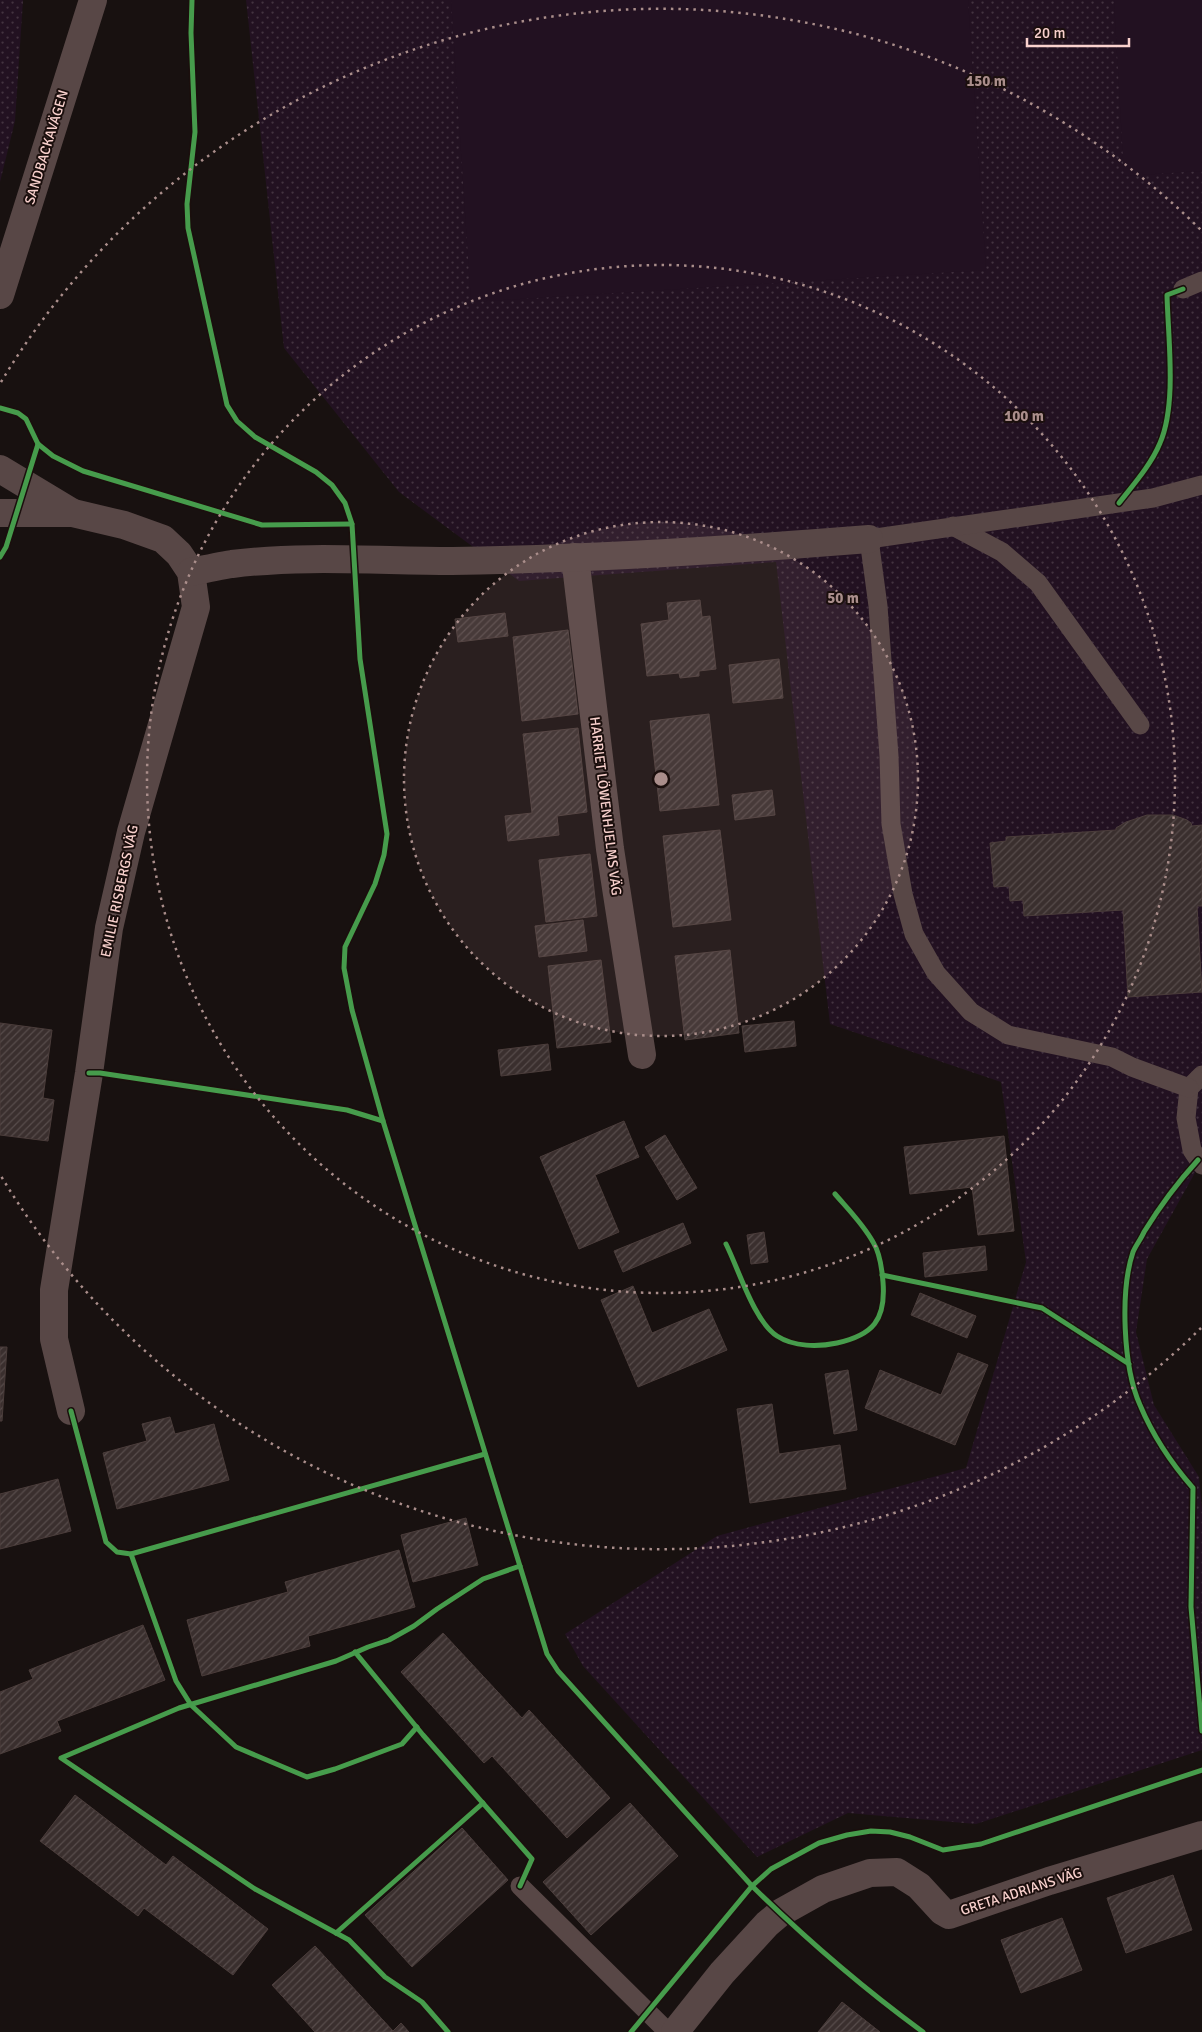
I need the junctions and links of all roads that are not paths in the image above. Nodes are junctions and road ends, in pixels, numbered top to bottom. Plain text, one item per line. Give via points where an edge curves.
1 (93, 0) edge
2 (1202, 281) edge
3 (1184, 289) dead end
4 (0, 295) edge
5 (0, 469) edge
6 (1202, 485) edge
7 (0, 513) edge
8 (73, 513) junction
9 (953, 526) junction
10 (869, 540) junction
11 (575, 557) junction
12 (192, 572) junction
13 (1140, 725) dead end
14 (642, 1055) dead end
15 (1196, 1081) edge
16 (1202, 1165) edge
17 (71, 1411) dead end
18 (1202, 1835) edge
19 (520, 1886) dead end
20 (668, 2032) edge
21 (675, 2032) edge

1 - 4 street, SANDBACKAVÄGEN
2 - 3 lane
5 - 8 street
6 - 9 lane via 1153,498
7 - 8 street
8 - 12 street via 124,525 163,539
9 - 10 lane
9 - 13 lane via 1002,552 1038,583
10 - 11 street
10 - 15 lane via 878,606 891,824 903,894 914,934 936,973 971,1012 1008,1035 1112,1057 1132,1067
11 - 12 street via 290,560 232,564
11 - 14 street, HARRIET LÖWENHJELMS VÄG via 610,849
12 - 17 street, EMILIE RISBERGS VÄG via 196,607 131,832 109,928 54,1290 54,1339
15 - 16 lane via 1186,1118 1192,1150
18 - 21 street, GRETA ADRIANS VÄG via 949,1915 919,1886 897,1872 870,1873 823,1889 767,1924
19 - 20 lane

